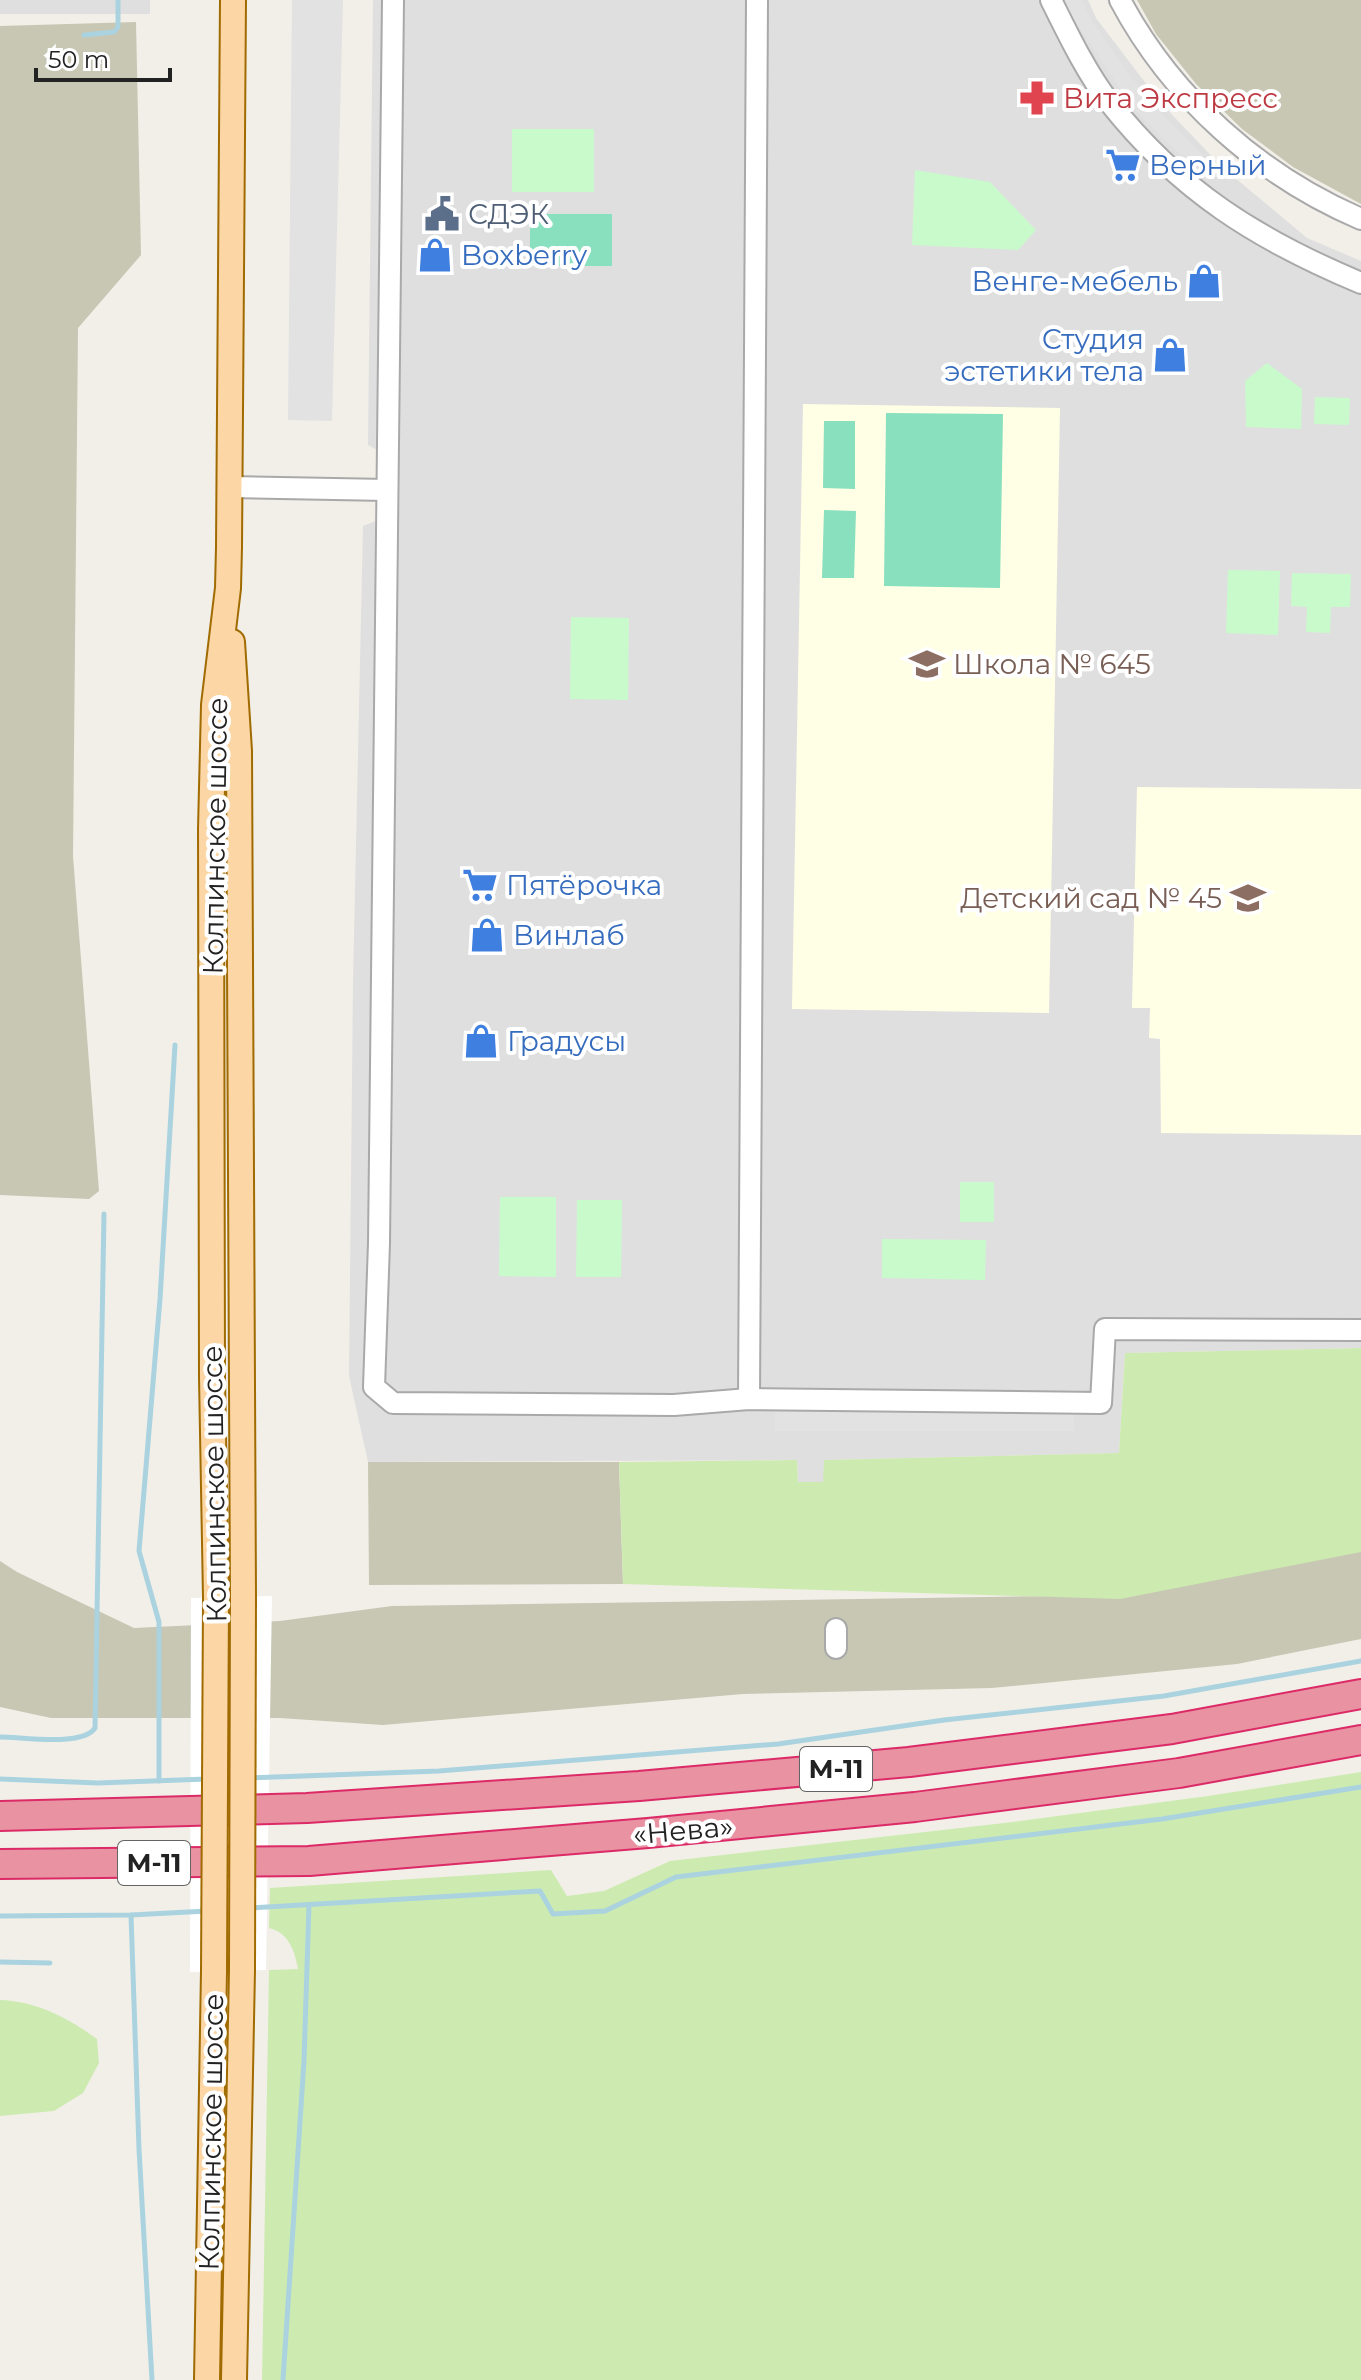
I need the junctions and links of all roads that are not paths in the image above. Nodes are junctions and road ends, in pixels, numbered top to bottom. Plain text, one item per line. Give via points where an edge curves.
1 (233, 0) edge
2 (393, 0) edge
3 (757, 0) edge
4 (1051, 0) edge
5 (1120, 0) edge
6 (1361, 219) edge
7 (1361, 283) edge
8 (230, 487) junction
9 (387, 490) junction
10 (228, 588) junction
11 (1361, 1330) edge
12 (749, 1399) junction
13 (1361, 1694) edge
14 (1361, 1740) edge
15 (0, 1816) edge
16 (0, 1864) edge
17 (207, 2380) edge
18 (234, 2380) edge

1 - 8 main road, Колпинское шоссе
2 - 9 street
3 - 12 street
4 - 7 street via 1108,100 1176,175 1267,239
5 - 6 street via 1167,71 1218,127 1290,182
8 - 9 street
8 - 10 main road, Колпинское шоссе
9 - 12 street via 374,1387 393,1403 674,1405
10 - 17 main road, Колпинское шоссе, bridge via 214,705 211,829 216,1598
10 - 18 main road, Колпинское шоссе, bridge via 239,751 243,1597
11 - 12 street via 1105,1329 1101,1403
13 - 15 highway, «Нева» / М-11 via 1172,1729 909,1762 686,1782 307,1808
14 - 16 highway, «Нева» / М-11 via 1179,1773 915,1807 648,1833 309,1861

